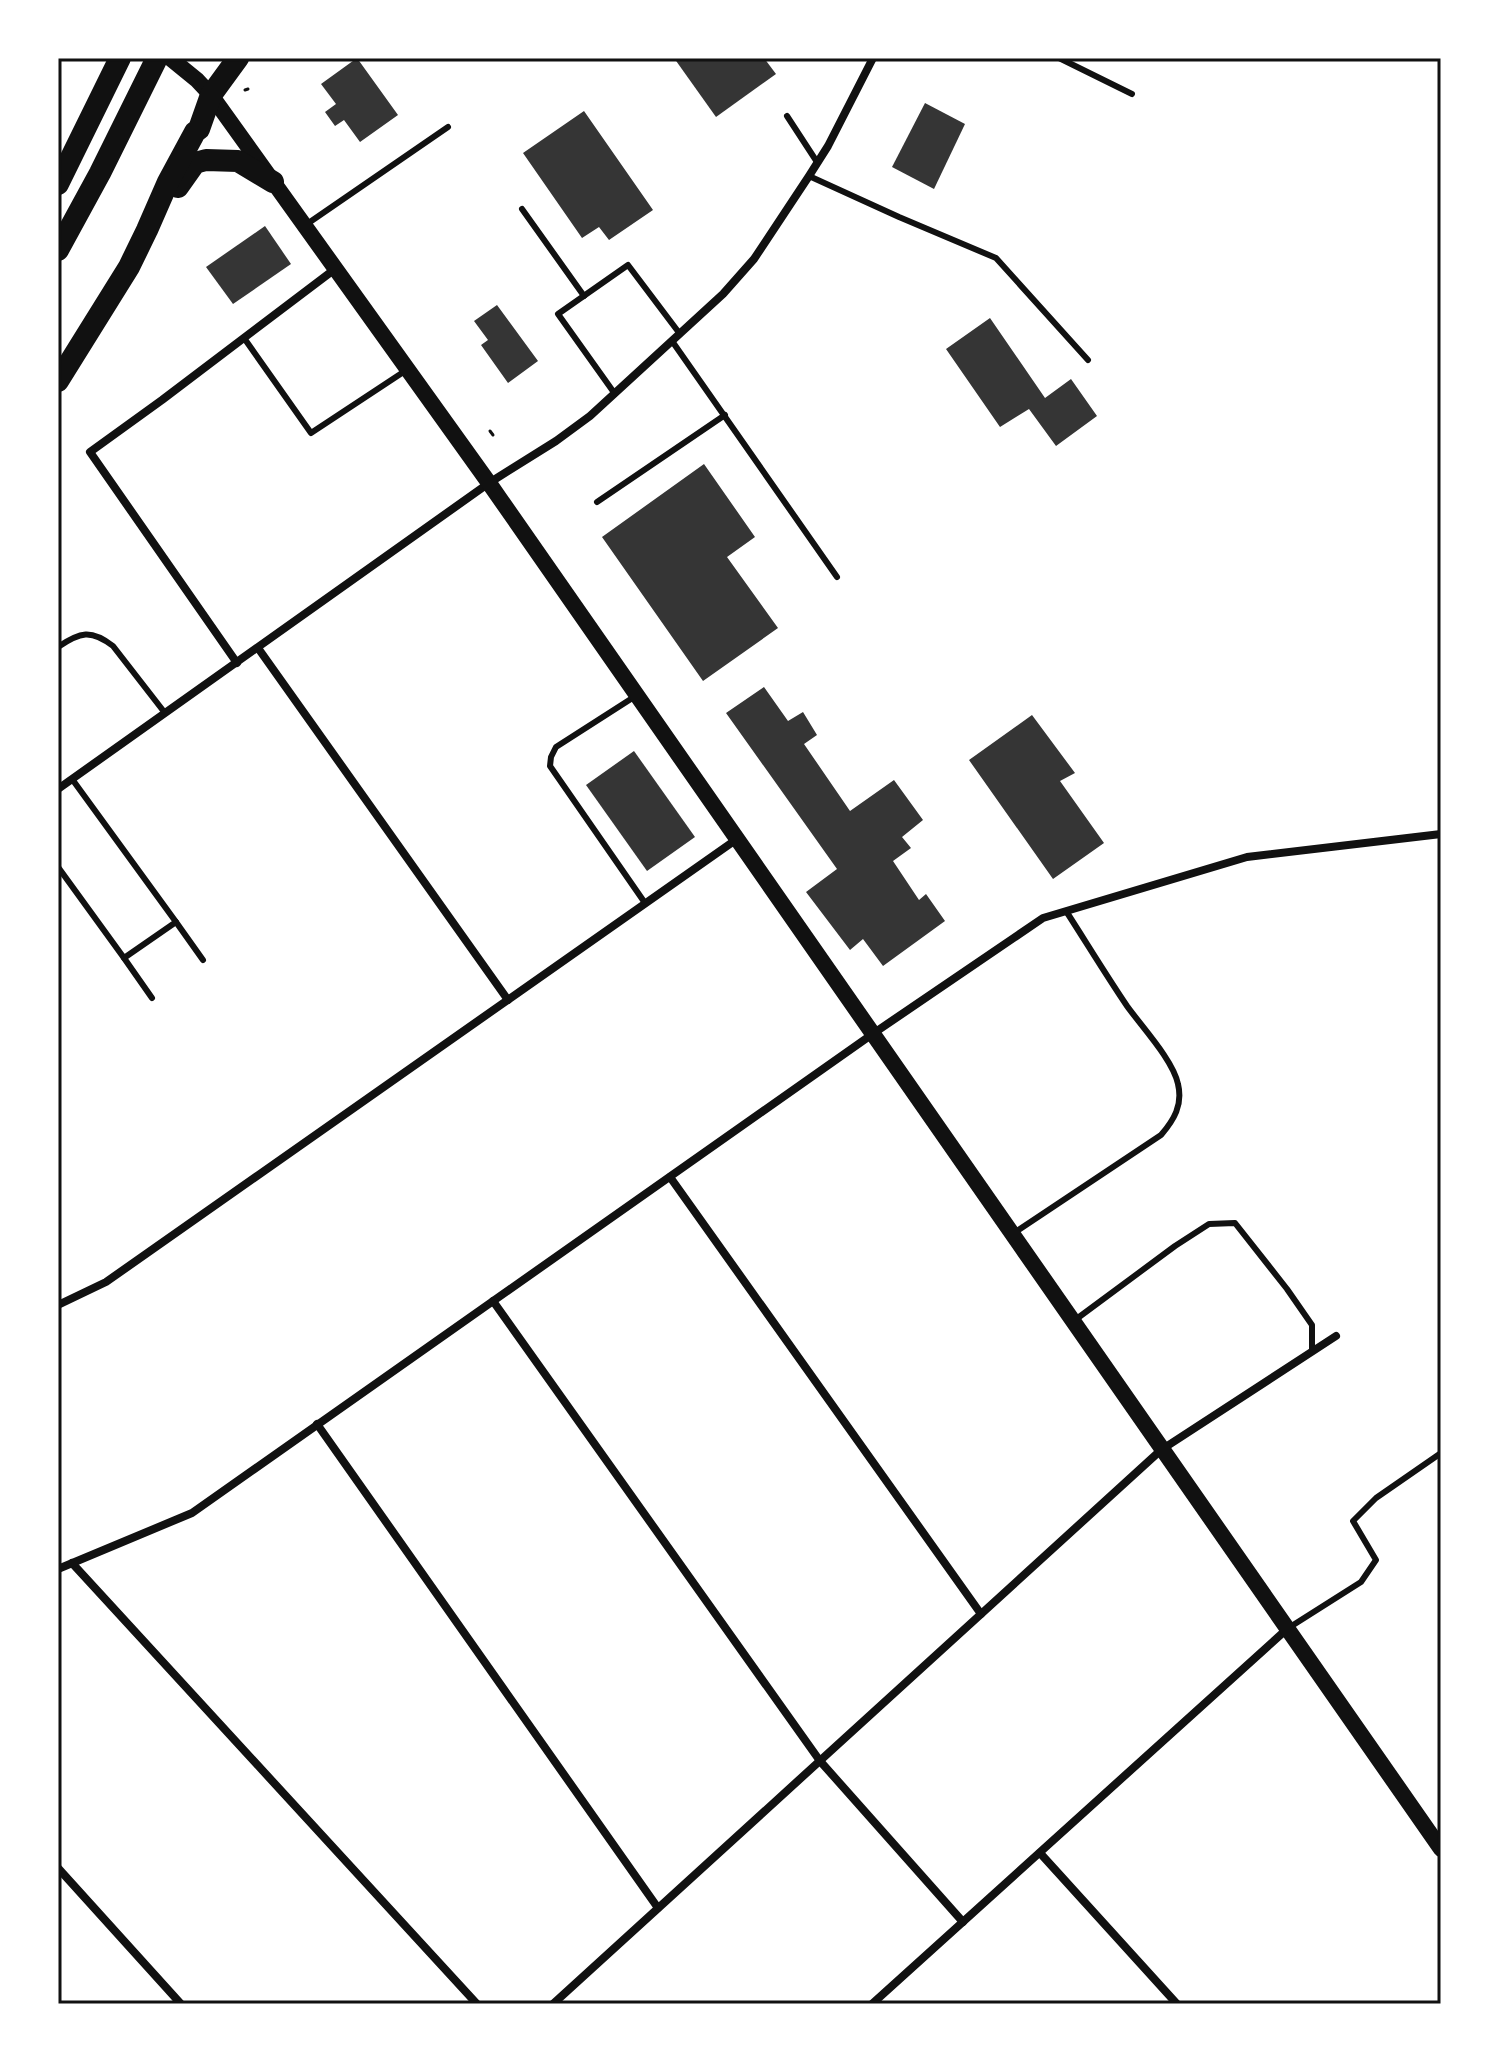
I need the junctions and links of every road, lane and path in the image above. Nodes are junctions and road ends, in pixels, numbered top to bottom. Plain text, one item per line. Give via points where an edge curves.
1 (120, 58) edge
2 (157, 58) edge
3 (170, 58) edge
4 (238, 58) edge
5 (873, 58) edge
6 (1059, 58) edge
7 (1132, 94) dead end
8 (211, 95) junction
9 (787, 116) dead end
10 (448, 127) dead end
11 (817, 162) junction
12 (809, 176) junction
13 (273, 182) junction
14 (58, 184) edge
15 (522, 209) dead end
16 (304, 226) junction
17 (147, 230) junction
18 (58, 250) edge
19 (335, 269) junction
20 (584, 296) junction
21 (244, 338) junction
22 (676, 338) junction
23 (1088, 360) dead end
24 (407, 369) junction
25 (58, 381) edge
26 (615, 394) junction
27 (725, 415) junction
28 (489, 483) junction
29 (597, 502) dead end
30 (837, 577) dead end
31 (58, 647) edge
32 (258, 648) junction
33 (237, 663) junction
34 (637, 695) junction
35 (165, 713) junction
36 (72, 779) junction
37 (58, 789) edge
38 (1441, 834) edge
39 (737, 838) junction
40 (58, 867) edge
41 (645, 903) junction
42 (1066, 911) junction
43 (176, 922) junction
44 (124, 958) junction
45 (203, 960) dead end
46 (152, 998) dead end
47 (508, 1000) junction
48 (874, 1033) junction
49 (670, 1177) junction
50 (1012, 1235) junction
51 (493, 1301) junction
52 (58, 1305) edge
53 (1072, 1323) junction
54 (1336, 1336) dead end
55 (1312, 1352) junction
56 (317, 1424) junction
57 (1161, 1450) junction
58 (1441, 1453) edge
59 (72, 1563) junction
60 (58, 1569) edge
61 (981, 1614) junction
62 (1287, 1629) junction
63 (820, 1761) junction
64 (1441, 1849) edge
65 (1040, 1853) junction
66 (58, 1868) edge
67 (658, 1908) junction
68 (963, 1922) junction
69 (181, 2004) edge
70 (477, 2004) edge
71 (553, 2004) edge
72 (872, 2004) edge
73 (1177, 2004) edge

1 - 14 highway
2 - 18 highway
3 - 8 main road
4 - 8 highway
5 - 11 street
6 - 7 lane
8 - 13 main road
8 - 17 highway
9 - 11 lane
10 - 16 lane
11 - 12 street
12 - 22 street via 754,259
12 - 23 lane via 996,258
13 - 16 main road
13 - 17 highway via 238,161 195,163
15 - 20 lane
16 - 19 main road
17 - 25 highway
19 - 21 street
19 - 24 main road
20 - 22 lane via 628,265
20 - 26 lane via 558,314
21 - 24 lane via 311,433
21 - 33 street via 90,452
22 - 26 street
22 - 27 lane
24 - 28 main road
26 - 28 street via 556,441
27 - 29 lane
27 - 30 lane
28 - 32 street
28 - 34 main road
31 - 35 lane via 74,636 102,638
32 - 33 street
32 - 47 street
33 - 35 street
34 - 39 main road
34 - 41 lane via 556,747 550,766
35 - 36 street
36 - 37 street
36 - 43 lane
38 - 42 street via 1247,857
39 - 41 street
39 - 48 main road
40 - 44 lane
41 - 47 street
42 - 48 street via 1043,918
42 - 50 lane via 1172,1068 1180,1100 1161,1135
43 - 44 lane
43 - 45 lane
44 - 46 lane
47 - 52 street via 106,1282
48 - 49 street
48 - 50 main road
49 - 51 street
49 - 61 street
50 - 53 main road
51 - 56 street
51 - 63 street
53 - 55 lane via 1209,1224 1235,1223 1312,1325
53 - 57 main road
54 - 55 street
55 - 57 street
56 - 59 street via 192,1513
56 - 67 street
57 - 61 street
57 - 62 main road
58 - 62 lane via 1376,1498 1353,1521 1376,1560 1361,1582
59 - 60 street
59 - 70 street
61 - 63 street
62 - 64 main road
62 - 65 street
63 - 67 street
63 - 68 street
65 - 68 street
65 - 73 street
66 - 69 street
67 - 71 street
68 - 72 street

